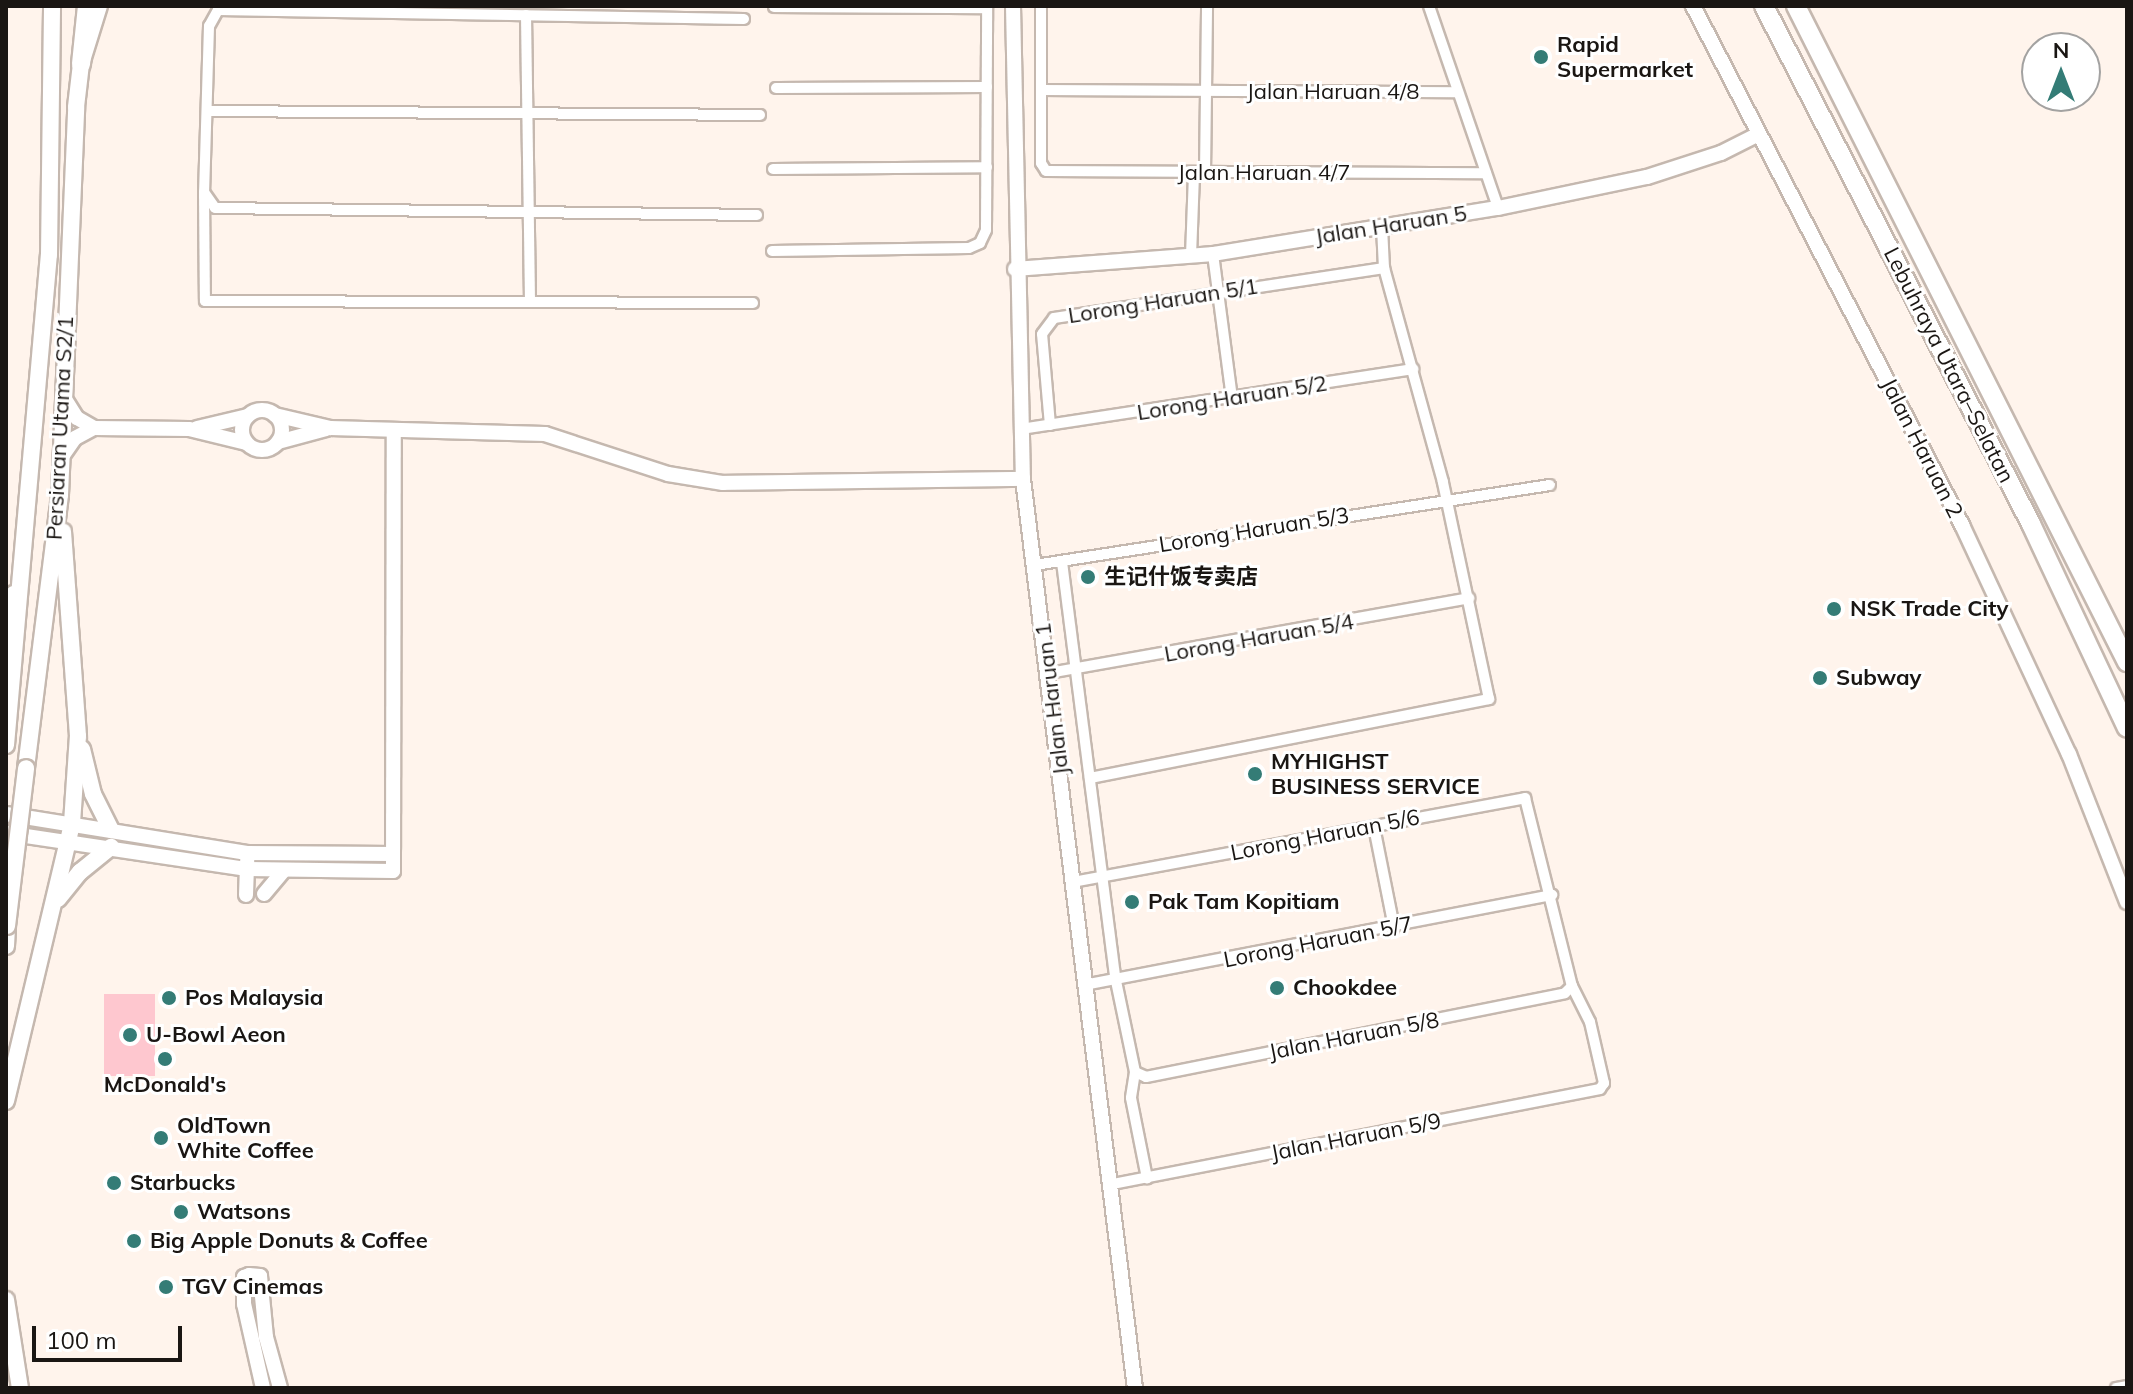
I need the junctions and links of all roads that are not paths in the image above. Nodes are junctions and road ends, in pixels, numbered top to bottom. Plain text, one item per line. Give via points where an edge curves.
1 (52, 6) edge
2 (87, 6) edge
3 (99, 6) edge
4 (1013, 6) edge
5 (1041, 6) edge
6 (1207, 6) edge
7 (1429, 6) edge
8 (1693, 6) edge
9 (1764, 6) edge
10 (1796, 6) edge
11 (774, 7) edge
12 (987, 7) edge
13 (504, 10) edge
14 (526, 15) junction
15 (744, 19) dead end
16 (81, 64) junction
17 (987, 87) junction
18 (776, 88) dead end
19 (1041, 90) junction
20 (1207, 92) junction
21 (1458, 92) junction
22 (207, 111) junction
23 (528, 113) junction
24 (760, 115) dead end
25 (1757, 135) junction
26 (987, 167) junction
27 (773, 169) dead end
28 (1486, 173) junction
29 (1199, 174) junction
30 (204, 192) junction
31 (1498, 208) junction
32 (529, 212) junction
33 (757, 215) dead end
34 (1382, 227) junction
35 (772, 251) dead end
36 (1213, 254) junction
37 (1191, 256) junction
38 (1384, 268) junction
39 (1015, 269) junction
40 (1217, 294) junction
41 (530, 301) junction
42 (753, 303) dead end
43 (1413, 369) junction
44 (63, 396) junction
45 (1232, 399) junction
46 (275, 415) junction
47 (248, 416) junction
48 (1050, 425) junction
49 (94, 428) junction
50 (330, 428) junction
51 (189, 429) junction
52 (1021, 429) junction
53 (394, 431) junction
54 (278, 442) junction
55 (246, 443) junction
56 (61, 458) junction
57 (1023, 479) junction
58 (1550, 485) dead end
59 (60, 495) junction
60 (1446, 497) junction
61 (27, 545) junction
62 (1062, 562) junction
63 (1035, 565) junction
64 (1469, 598) junction
65 (6, 623) edge
66 (2127, 662) edge
67 (1077, 671) junction
68 (1049, 673) junction
69 (2127, 728) edge
70 (78, 736) junction
71 (6, 745) edge
72 (1090, 778) junction
73 (6, 814) edge
74 (72, 823) junction
75 (1374, 827) junction
76 (6, 833) edge
77 (111, 838) junction
78 (69, 842) junction
79 (247, 853) junction
80 (393, 854) junction
81 (265, 855) junction
82 (224, 865) junction
83 (247, 869) junction
84 (265, 871) junction
85 (283, 871) junction
86 (1103, 880) junction
87 (1073, 882) junction
88 (264, 894) dead end
89 (1552, 895) junction
90 (2127, 902) edge
91 (52, 908) junction
92 (7, 926) edge
93 (1394, 927) junction
94 (6, 946) edge
95 (1116, 981) junction
96 (1084, 985) junction
97 (1572, 986) junction
98 (1135, 1072) junction
99 (6, 1101) edge
100 (1147, 1178) junction
101 (1108, 1185) junction
102 (6, 1300) edge
103 (2127, 1386) edge
104 (20, 1388) edge
105 (263, 1388) edge
106 (280, 1388) edge
107 (1135, 1388) edge
108 (2116, 1388) edge

1 - 61 main road, Persiaran Utama S2/1 via 49,255
2 - 16 highway
3 - 16 main road, Persiaran Utama S2/1
4 - 39 street, Jalan Haruan 1
5 - 19 street
6 - 20 street
7 - 21 street
8 - 25 street, Jalan Haruan 2
9 - 69 highway, Lebuhraya Utara–Selatan via 2031,524
10 - 66 highway, Lebuhraya Utara–Selatan
11 - 12 street
12 - 17 street
13 - 14 street
13 - 22 street via 218,10 209,26
14 - 15 street
14 - 23 street
16 - 44 main road, Persiaran Utama S2/1
17 - 18 street
17 - 26 street
19 - 20 street, Jalan Haruan 4/8
19 - 29 street, Jalan Haruan 4/7 via 1042,168 1053,173
20 - 21 street, Jalan Haruan 4/8
20 - 29 street
21 - 28 street
22 - 23 street
22 - 30 street
23 - 24 street
23 - 32 street
25 - 31 street, Jalan Haruan 5 via 1721,153 1629,182
25 - 90 street, Jalan Haruan 2 via 1962,525 2069,754
26 - 27 street
26 - 35 street via 986,230 969,248
28 - 29 street, Jalan Haruan 4/7
28 - 31 street
29 - 37 street
30 - 32 street via 215,208
30 - 41 street via 205,301
31 - 34 street, Jalan Haruan 5
32 - 33 street
32 - 41 street
34 - 36 street, Jalan Haruan 5
34 - 38 street
36 - 37 street, Jalan Haruan 5
36 - 40 street
37 - 39 street, Jalan Haruan 5
38 - 40 street, Lorong Haruan 5/1
38 - 43 street
39 - 52 street, Jalan Haruan 1
40 - 45 street
40 - 48 street, Lorong Haruan 5/1 via 1054,318 1045,324
41 - 42 street
43 - 45 street, Lorong Haruan 5/2
43 - 60 street
44 - 49 street via 77,418
44 - 56 main road, Persiaran Utama S2/1
45 - 48 street, Lorong Haruan 5/2
46 - 47 street via 258,411
46 - 50 street
46 - 54 street via 282,431
47 - 51 street
47 - 55 street via 242,431
48 - 52 street, Lorong Haruan 5/2
49 - 51 street
49 - 56 street via 75,438
50 - 53 street
50 - 54 street
51 - 55 street
52 - 57 street, Jalan Haruan 1
53 - 57 street via 545,434 668,474 723,483
53 - 80 street
54 - 55 street via 263,450
56 - 59 main road, Persiaran Utama S2/1
57 - 63 street, Jalan Haruan 1
58 - 60 street, Lorong Haruan 5/3
59 - 70 main road
59 - 92 main road, Persiaran Utama S2/1, bridge
60 - 62 street, Lorong Haruan 5/3
60 - 64 street
61 - 65 main road
61 - 71 main road, Persiaran Utama S2/1
62 - 63 street, Lorong Haruan 5/3
62 - 67 street
63 - 68 street, Jalan Haruan 1
64 - 67 street, Lorong Haruan 5/4
64 - 72 street via 1489,699
67 - 68 street, Lorong Haruan 5/4
67 - 72 street
68 - 87 street, Jalan Haruan 1
70 - 74 main road
70 - 77 main road
72 - 86 street
73 - 74 street
74 - 77 street
74 - 78 main road
75 - 86 street, Lorong Haruan 5/6
75 - 89 street, Lorong Haruan 5/6 via 1525,798
75 - 93 street
76 - 78 street
77 - 78 street
77 - 79 street
77 - 82 street
77 - 91 main road
78 - 91 main road
79 - 81 street
79 - 83 street
80 - 81 street
80 - 85 street via 393,871
81 - 84 street
82 - 83 street
82 - 83 street via 246,895
83 - 84 street
84 - 85 street
85 - 88 street
86 - 87 street, Lorong Haruan 5/6
86 - 95 street
87 - 96 street, Jalan Haruan 1
89 - 93 street, Lorong Haruan 5/7
89 - 97 street
91 - 99 main road
92 - 94 main road, Persiaran Utama S2/1
93 - 95 street, Lorong Haruan 5/7
95 - 96 street, Lorong Haruan 5/7
95 - 98 street
96 - 101 street, Jalan Haruan 1
97 - 98 street, Jalan Haruan 5/8 via 1565,993 1146,1077
97 - 100 street, Jalan Haruan 5/9 via 1590,1022 1603,1086
98 - 100 street via 1131,1098
100 - 101 street, Jalan Haruan 5/9
101 - 107 street, Jalan Haruan 1
102 - 104 main road
103 - 108 street
105 - 106 street via 248,1334 244,1277 260,1276 266,1337

